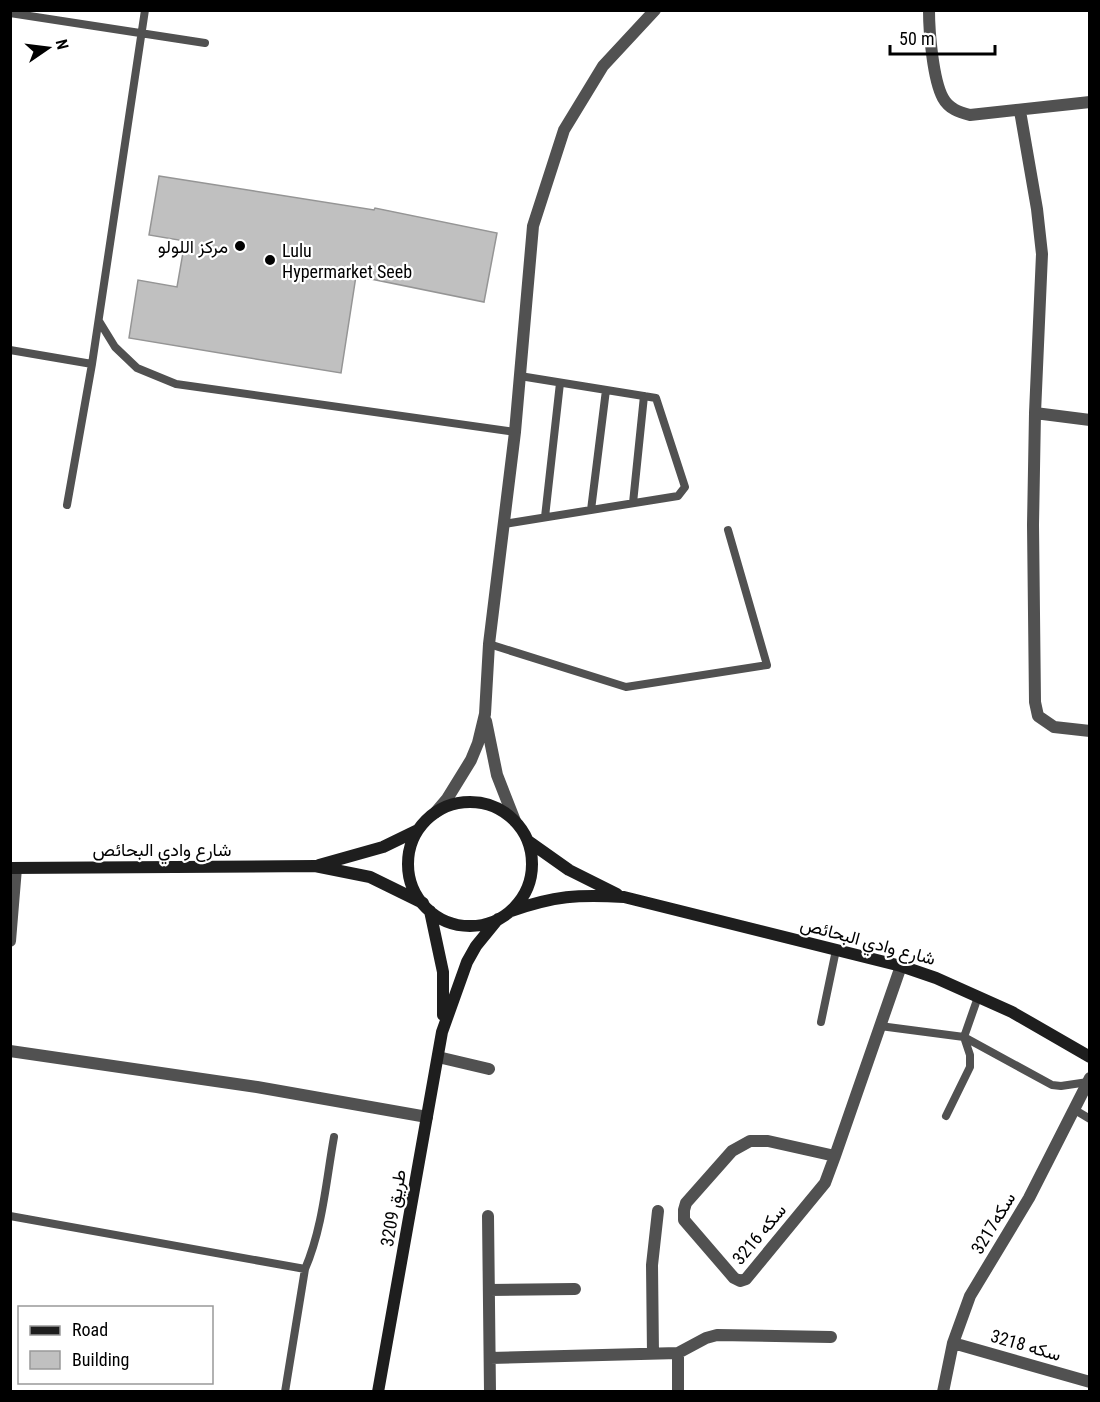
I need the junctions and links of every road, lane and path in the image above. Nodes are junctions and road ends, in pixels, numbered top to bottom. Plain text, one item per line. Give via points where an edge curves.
1 (145, 10) edge
2 (655, 10) edge
3 (929, 10) edge
4 (10, 13) edge
5 (142, 32) junction
6 (205, 43) dead end
7 (1089, 102) edge
8 (1020, 111) junction
9 (99, 321) junction
10 (10, 351) edge
11 (92, 364) junction
12 (520, 376) junction
13 (560, 383) junction
14 (606, 390) junction
15 (644, 396) junction
16 (1035, 413) junction
17 (1089, 420) edge
18 (515, 432) junction
19 (633, 503) junction
20 (67, 505) dead end
21 (591, 510) junction
22 (544, 517) junction
23 (504, 524) junction
24 (728, 530) dead end
25 (489, 644) junction
26 (485, 714) junction
27 (1089, 731) edge
28 (436, 812) junction
29 (515, 821) junction
30 (418, 830) junction
31 (528, 841) junction
32 (315, 866) junction
33 (13, 868) edge
34 (624, 897) junction
35 (427, 907) junction
36 (511, 911) junction
37 (498, 919) junction
38 (10, 941) edge
39 (836, 950) junction
40 (901, 966) junction
41 (978, 996) junction
42 (821, 1022) dead end
43 (880, 1026) junction
44 (442, 1032) junction
45 (964, 1037) junction
46 (10, 1051) edge
47 (438, 1057) junction
48 (1089, 1057) edge
49 (489, 1069) dead end
50 (1089, 1080) edge
51 (1075, 1110) junction
52 (946, 1116) dead end
53 (427, 1117) junction
54 (1089, 1119) edge
55 (334, 1137) dead end
56 (835, 1156) junction
57 (657, 1211) dead end
58 (10, 1216) edge
59 (488, 1216) dead end
60 (305, 1269) junction
61 (575, 1289) dead end
62 (489, 1290) junction
63 (831, 1337) dead end
64 (953, 1343) junction
65 (678, 1353) junction
66 (653, 1354) junction
67 (490, 1358) junction
68 (1088, 1385) edge
69 (285, 1392) edge
70 (378, 1392) edge
71 (490, 1392) edge
72 (678, 1392) edge
73 (943, 1392) edge

1 - 5 lane
2 - 12 street via 603,66 564,130 534,226
3 - 8 street via 938,86 944,99 954,110 970,115
4 - 5 lane
5 - 6 lane
5 - 9 lane
7 - 8 street
8 - 16 street via 1041,255
9 - 11 lane
9 - 18 lane via 115,347 137,368 176,384
10 - 11 lane
11 - 20 lane
12 - 13 lane
12 - 18 street
13 - 14 lane
13 - 22 lane
14 - 15 lane
14 - 21 lane
15 - 19 lane
15 - 19 lane via 656,398 685,487 678,496
16 - 17 street
16 - 27 street via 1035,702 1038,716 1054,727
18 - 23 street
19 - 21 lane
21 - 22 lane
22 - 23 lane
23 - 25 street
24 - 25 lane via 767,664 626,687
25 - 26 street
26 - 28 street via 471,760
26 - 29 street via 497,775
28 - 29 street via 449,805 477,802 491,805
28 - 30 street
29 - 31 street
30 - 32 street via 383,847
30 - 35 street via 409,868 416,892
31 - 34 street via 569,870
31 - 36 street via 532,871 521,900
32 - 33 street, شارع وادي البحائص
32 - 35 street via 370,877
33 - 38 street
34 - 36 street via 560,897
34 - 39 street, شارع وادي البحائص
35 - 37 street via 440,918 463,925 475,926
35 - 44 street via 443,972
36 - 37 street
37 - 44 street via 467,962
39 - 40 street, شارع وادي البحائص
39 - 42 lane
40 - 41 street, شارع وادي البحائص
40 - 43 street, سكه 3216
41 - 45 lane
41 - 48 street, شارع وادي البحائص
43 - 45 lane
43 - 56 street, سكه 3216
44 - 47 street, طريق 3209
45 - 50 lane via 1052,1085
45 - 52 lane via 970,1067
46 - 53 street
47 - 49 street
47 - 53 street, طريق 3209
50 - 51 street, سكه3217
51 - 54 lane
51 - 64 street, سكه3217 via 1029,1198 970,1296
53 - 70 street, طريق 3209
55 - 60 lane via 319,1228
56 - 56 street, سكه 3216 via 825,1184 746,1279 734,1278 684,1220 686,1203 741,1144 758,1140
57 - 66 street via 652,1264
58 - 60 lane
59 - 62 street
60 - 69 lane
61 - 62 street
62 - 67 street
63 - 65 street via 717,1335
64 - 68 street, سكه 3218
64 - 73 street, سكه3217
65 - 66 street
65 - 72 street
66 - 67 street
67 - 71 street

